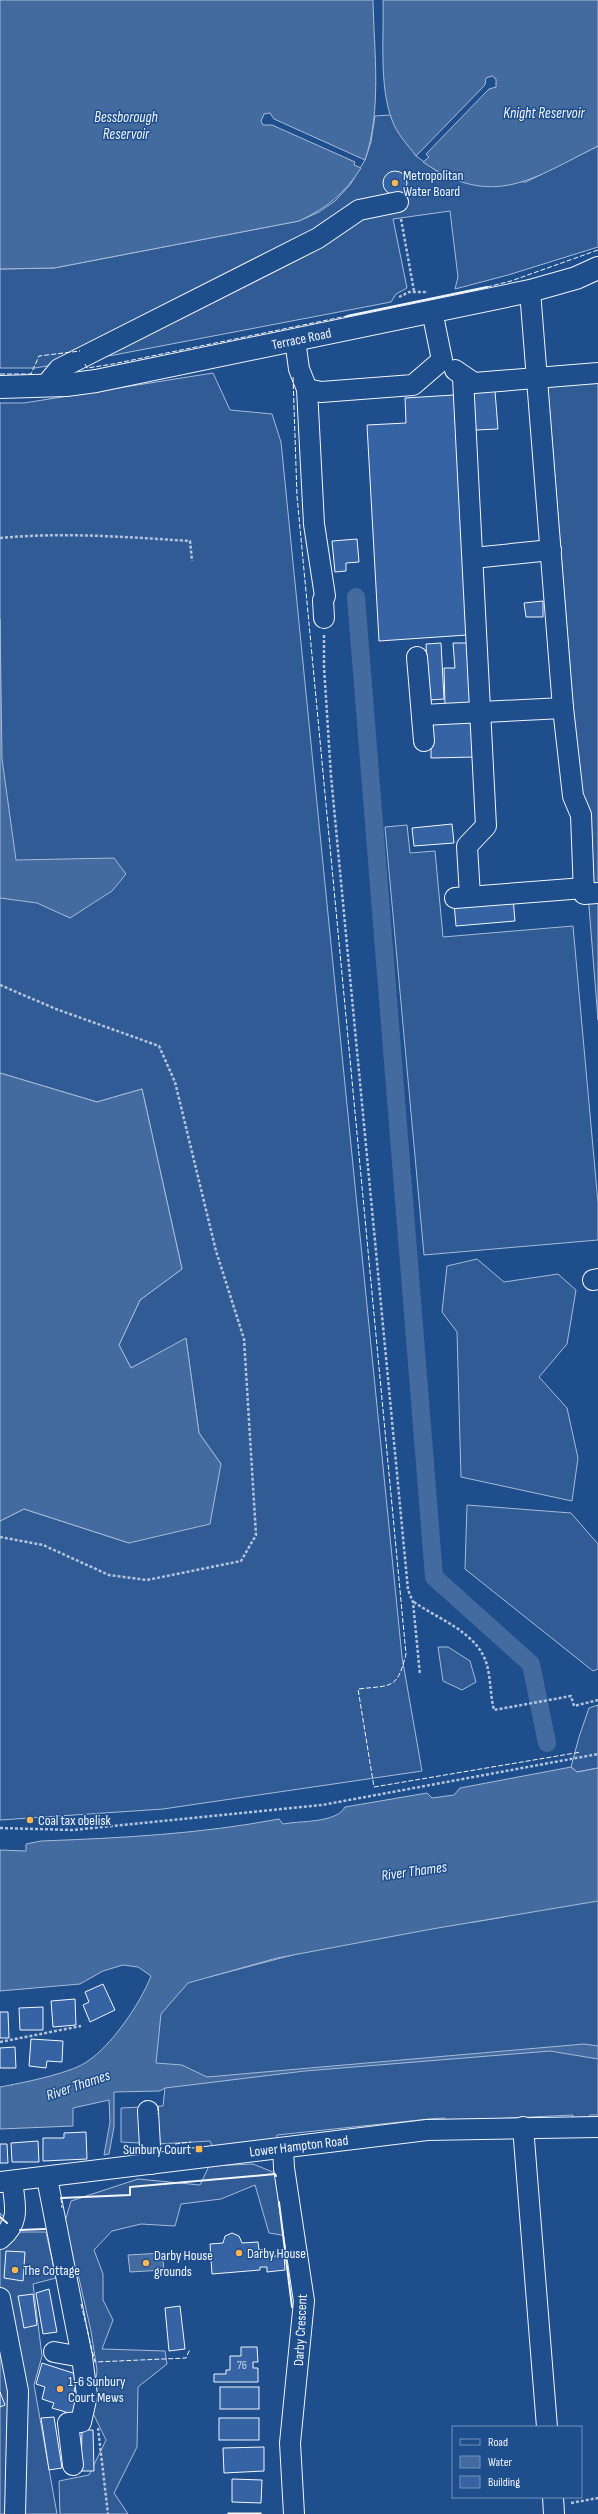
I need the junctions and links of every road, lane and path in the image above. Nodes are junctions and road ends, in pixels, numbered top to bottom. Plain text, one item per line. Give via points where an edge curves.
1 (399, 211) joint
2 (598, 268) edge
3 (420, 290) dead end
4 (414, 291) junction
5 (530, 291) junction
6 (409, 292) dead end
7 (432, 311) junction
8 (295, 340) junction
9 (442, 360) junction
10 (598, 373) edge
11 (464, 378) junction
12 (538, 378) junction
13 (45, 386) junction
14 (0, 387) edge
15 (308, 389) junction
16 (0, 538) edge
17 (551, 550) junction
18 (473, 558) junction
19 (192, 561) dead end
20 (324, 618) joint
21 (417, 657) dead end
22 (563, 708) junction
23 (482, 712) junction
24 (422, 715) junction
25 (424, 741) dead end
26 (590, 818) edge
27 (591, 890) edge
28 (0, 985) edge
29 (0, 1537) edge
30 (413, 1602) junction
31 (420, 1676) dead end
32 (598, 1700) edge
33 (598, 1754) edge
34 (0, 1828) edge
35 (81, 2026) dead end
36 (0, 2042) edge
37 (148, 2111) dead end
38 (523, 2127) junction
39 (598, 2127) edge
40 (283, 2148) junction
41 (151, 2164) junction
42 (47, 2178) junction
43 (6, 2181) edge
44 (0, 2241) edge
45 (0, 2302) edge
46 (54, 2352) dead end
47 (82, 2357) junction
48 (547, 2426) edge
49 (73, 2465) dead end
50 (598, 2498) edge
51 (554, 2506) edge
52 (15, 2514) edge
53 (294, 2514) edge

1 - 4 path
1 - 13 street via 359,210 318,238 59,369
2 - 5 main road, Terrace Road via 576,278
3 - 4 path
4 - 6 path
5 - 7 main road, Terrace Road
5 - 12 street
7 - 8 main road, Terrace Road
7 - 9 street
8 - 13 main road, Terrace Road via 96,381
8 - 15 street via 299,368
9 - 11 street
9 - 15 street via 413,385 321,392
10 - 12 street
11 - 12 street via 474,383
11 - 18 street
12 - 17 street
13 - 14 main road, Terrace Road
15 - 20 street via 314,524 326,596 323,600
16 - 19 path via 116,537 190,541
17 - 18 street
17 - 22 street
18 - 23 street
20 - 30 path via 324,667 331,776 408,1590
21 - 24 street
22 - 23 street
22 - 26 street via 573,796
23 - 24 street
23 - 27 street via 481,761 486,826 467,846 463,897
24 - 25 street
26 - 27 street
28 - 29 path via 56,1009 159,1046 175,1082 216,1251 244,1339 256,1535 241,1560 147,1580 109,1575 43,1545
30 - 31 path
30 - 32 path via 463,1633 478,1646 486,1662 494,1710 571,1696 574,1706
33 - 34 path via 322,1805 73,1830
35 - 36 path
37 - 41 street
38 - 39 street, Lower Hampton Road
38 - 40 street, Lower Hampton Road via 427,2130
38 - 48 street
40 - 41 street, Lower Hampton Road
40 - 53 street, Darby Crescent via 304,2301 290,2444
41 - 42 street, Lower Hampton Road
42 - 43 street, Lower Hampton Road
42 - 47 street
43 - 44 street via 16,2217 12,2227
45 - 52 street via 18,2391
46 - 47 street
47 - 49 street via 87,2395 81,2422 68,2423
50 - 51 path

